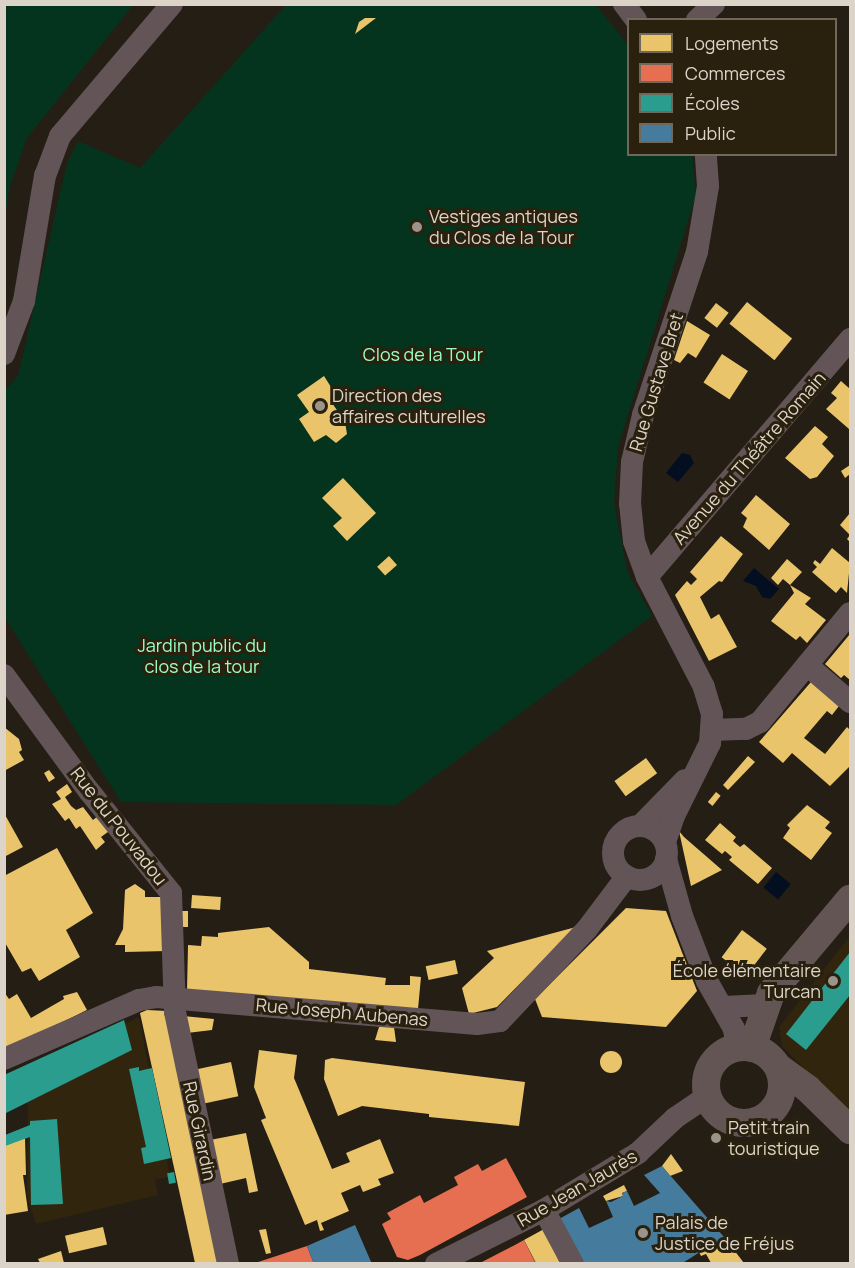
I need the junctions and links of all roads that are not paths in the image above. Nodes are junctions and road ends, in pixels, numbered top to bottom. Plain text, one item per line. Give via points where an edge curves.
1 (172, 4) edge
2 (624, 4) edge
3 (714, 4) edge
4 (634, 18) edge
5 (699, 18) edge
6 (706, 156) edge
7 (850, 339) edge
8 (4, 354) edge
9 (647, 577) junction
10 (850, 613) edge
11 (807, 665) junction
12 (4, 675) edge
13 (850, 702) edge
14 (712, 730) junction
15 (694, 771) junction
16 (639, 826) junction
17 (666, 850) junction
18 (636, 878) junction
19 (850, 899) edge
20 (682, 916) junction
21 (176, 998) junction
22 (764, 1005) junction
23 (724, 1008) junction
24 (744, 1048) junction
25 (4, 1059) edge
26 (778, 1067) junction
27 (708, 1096) junction
28 (781, 1096) junction
29 (850, 1130) edge
30 (850, 1145) edge
31 (544, 1210) junction
32 (228, 1263) edge
33 (435, 1263) edge
34 (573, 1263) edge

1 - 8 street via 60,136 45,176 24,301
2 - 4 street
3 - 5 street
6 - 9 street, Rue Gustave Bret via 708,186 697,252 643,415 632,462 630,504 634,541
7 - 9 street, Avenue du Théâtre Romain
9 - 14 street, Rue Gustave Bret via 710,699
10 - 11 street
11 - 13 street
11 - 14 street via 753,727
12 - 21 street, Rue du Pouvadou via 89,791 171,893
14 - 15 street, Rue Gustave Bret
15 - 16 street, Rue Gustave Bret
15 - 17 street, Rue Gustave Bret
16 - 17 street via 653,829
16 - 18 street via 620,835 613,849 616,865
17 - 18 street via 661,870
17 - 20 street
18 - 20 street
18 - 21 street, Rue Joseph Aubenas via 500,1021 477,1024
19 - 22 main road
20 - 23 street via 707,981
21 - 25 street, Rue Joseph Aubenas via 138,1000
21 - 32 street, Rue Girardin via 175,1012
22 - 23 street
22 - 24 main road
23 - 24 street
24 - 26 main road via 767,1054
24 - 27 main road via 723,1054 712,1066 706,1080
26 - 28 main road
26 - 29 main road via 808,1089
27 - 28 main road via 724,1117 738,1122 767,1116
27 - 31 street, Rue Jean Jaurès via 683,1112 638,1154
28 - 30 main road via 797,1101
31 - 33 street, Rue Jean Jaurès
31 - 34 street

